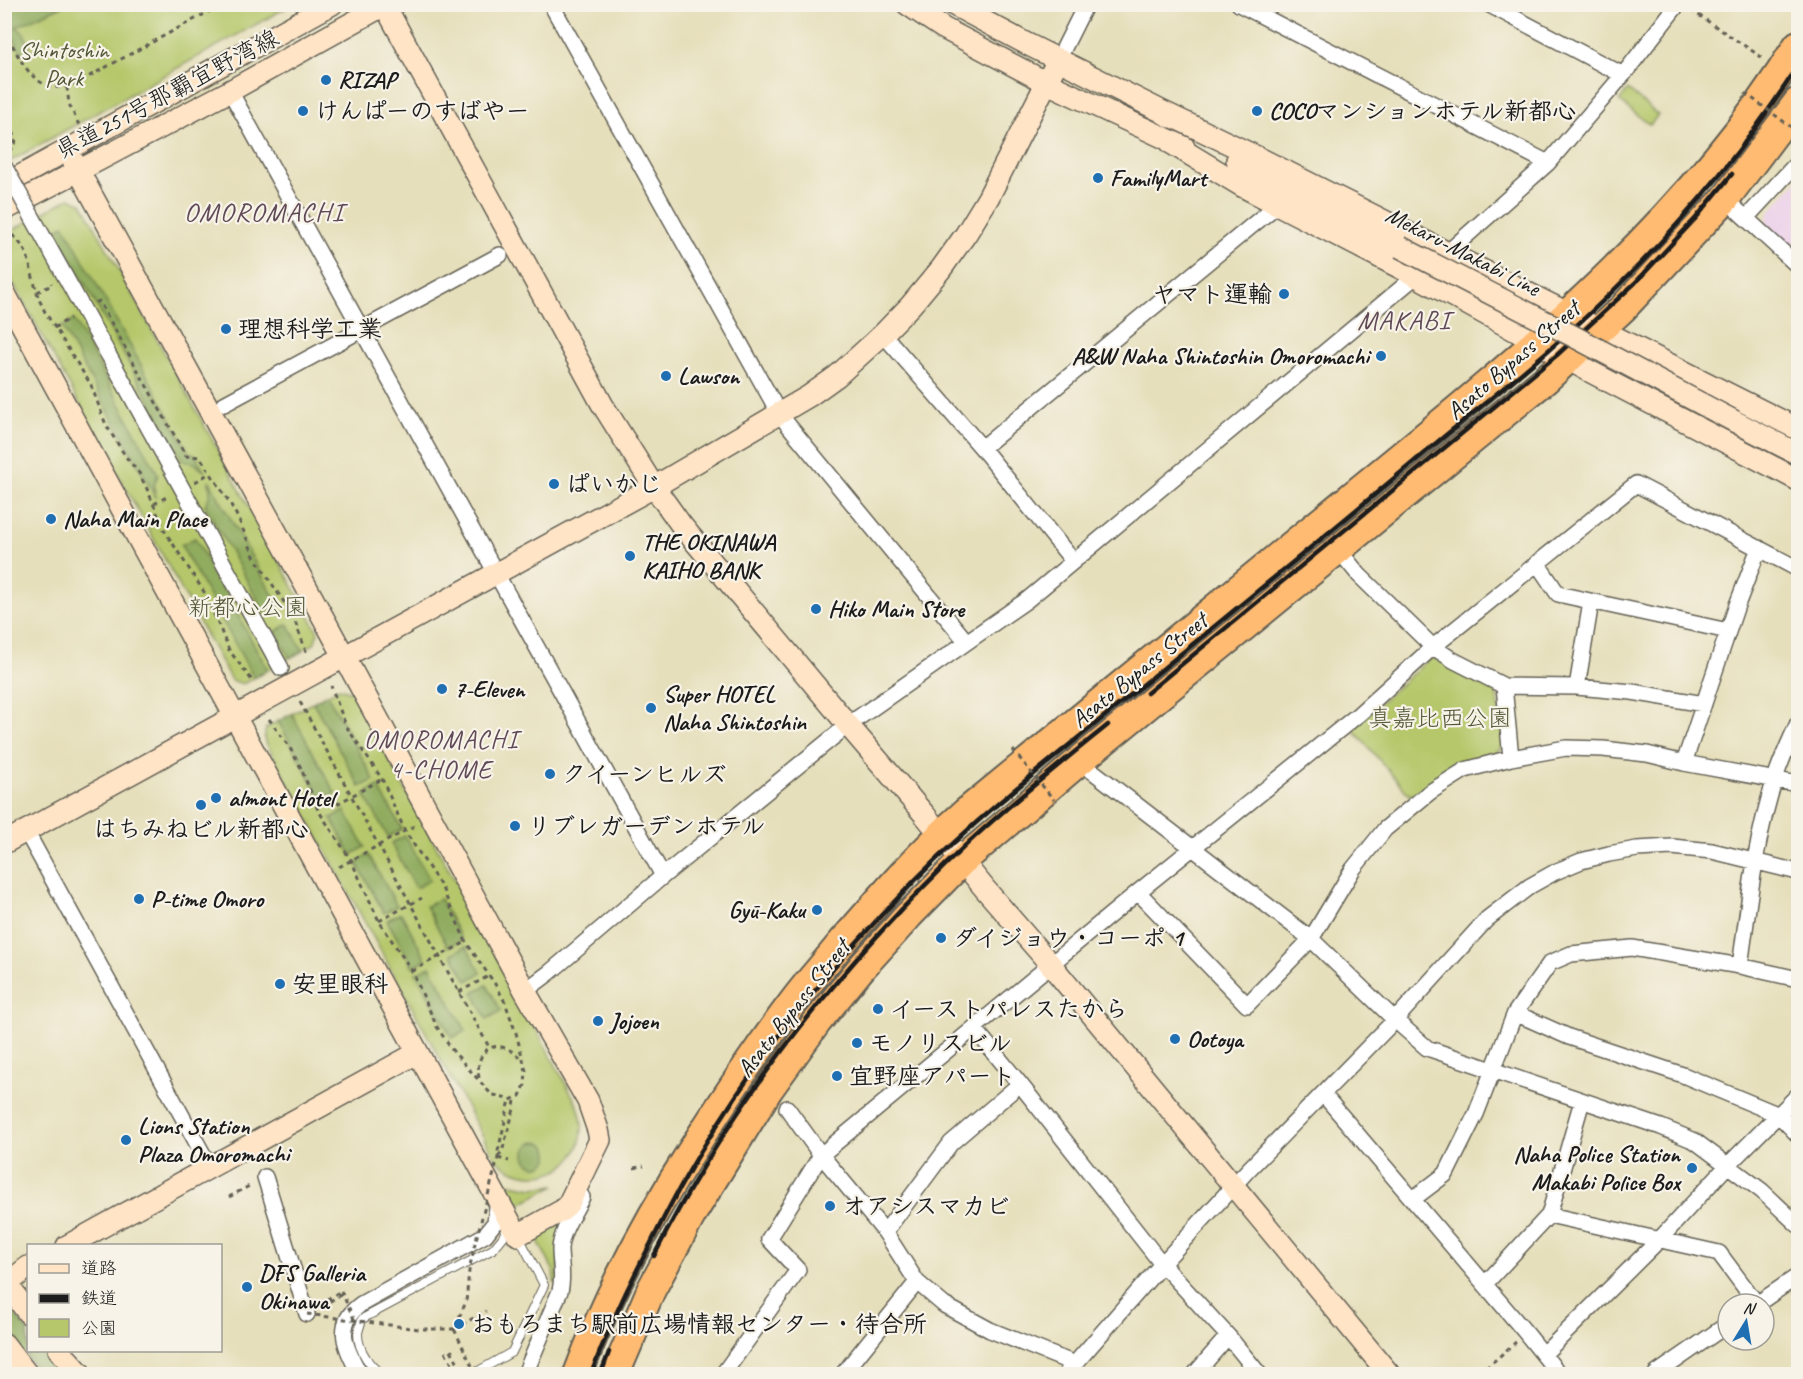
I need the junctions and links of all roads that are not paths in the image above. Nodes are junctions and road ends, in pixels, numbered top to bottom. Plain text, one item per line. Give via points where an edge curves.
1 (332, 4) edge
2 (551, 4) edge
3 (907, 4) edge
4 (952, 4) edge
5 (1086, 4) edge
6 (1488, 4) edge
7 (1680, 4) edge
8 (384, 5) edge
9 (1247, 6) edge
10 (1798, 45) edge
11 (1058, 60) junction
12 (1623, 75) junction
13 (1047, 83) junction
14 (230, 91) junction
15 (1798, 102) edge
16 (1159, 110) junction
17 (1171, 143) junction
18 (67, 150) junction
19 (1798, 162) edge
20 (1548, 163) junction
21 (4, 166) edge
22 (78, 170) junction
23 (1263, 177) junction
24 (4, 185) edge
25 (1725, 199) junction
26 (1277, 205) junction
27 (1746, 218) junction
28 (5, 219) edge
29 (1447, 253) junction
30 (500, 255) dead end
31 (1798, 266) edge
32 (1416, 276) junction
33 (4, 292) edge
34 (1568, 313) junction
35 (361, 330) junction
36 (1600, 330) junction
37 (883, 334) junction
38 (1536, 341) junction
39 (1568, 359) junction
40 (224, 404) dead end
41 (780, 415) junction
42 (1798, 429) edge
43 (982, 448) junction
44 (1798, 454) edge
45 (1798, 480) edge
46 (654, 487) junction
47 (1337, 548) junction
48 (1759, 548) junction
49 (1073, 561) junction
50 (1537, 563) junction
51 (1798, 568) edge
52 (495, 573) junction
53 (1591, 602) junction
54 (1728, 632) junction
55 (966, 642) junction
56 (1433, 647) junction
57 (345, 657) junction
58 (281, 668) dead end
59 (1504, 686) junction
60 (1577, 687) junction
61 (1704, 704) junction
62 (236, 716) junction
63 (1798, 723) edge
64 (848, 725) junction
65 (1511, 758) junction
66 (1078, 762) junction
67 (1684, 763) junction
68 (1774, 780) junction
69 (1798, 784) edge
70 (26, 831) junction
71 (940, 834) junction
72 (4, 843) edge
73 (1193, 849) junction
74 (962, 861) junction
75 (1755, 861) junction
76 (1798, 872) edge
77 (663, 876) junction
78 (1138, 892) junction
79 (1311, 939) junction
80 (1051, 965) junction
81 (1740, 966) junction
82 (1798, 979) edge
83 (525, 990) junction
84 (1515, 1013) junction
85 (1395, 1020) junction
86 (974, 1028) junction
87 (417, 1053) junction
88 (1493, 1070) junction
89 (1020, 1084) junction
90 (1323, 1094) junction
91 (1798, 1095) edge
92 (588, 1101) junction
93 (1582, 1101) junction
94 (787, 1108) dead end
95 (1779, 1116) junction
96 (1798, 1135) edge
97 (820, 1155) junction
98 (1728, 1165) junction
99 (210, 1167) junction
100 (265, 1177) road end
101 (1233, 1187) junction
102 (1413, 1199) junction
103 (498, 1200) junction
104 (1549, 1215) junction
105 (1798, 1225) edge
106 (514, 1229) junction
107 (885, 1232) junction
108 (1659, 1240) junction
109 (70, 1244) edge
110 (1162, 1264) junction
111 (27, 1268) edge
112 (1798, 1276) edge
113 (6, 1282) edge
114 (917, 1282) junction
115 (1485, 1284) junction
116 (27, 1312) edge
117 (307, 1314) road end
118 (1716, 1332) edge
119 (1228, 1336) junction
120 (4, 1344) edge
121 (60, 1352) edge
122 (1544, 1354) junction
123 (532, 1360) junction
124 (1070, 1369) edge
125 (27, 1374) edge
126 (81, 1374) edge
127 (360, 1374) edge
128 (385, 1374) edge
129 (474, 1374) edge
130 (512, 1374) edge
131 (525, 1374) edge
132 (578, 1374) edge
133 (615, 1374) edge
134 (723, 1374) edge
135 (843, 1374) edge
136 (1195, 1374) edge
137 (1259, 1374) edge
138 (1389, 1374) edge
139 (1559, 1374) edge
140 (1656, 1374) edge

1 - 18 street, 県道251号那覇宜野湾線
2 - 41 street
3 - 13 street, Mekaru-Makabi Line via 943,28
4 - 11 street, Mekaru-Makabi Line
5 - 11 street
6 - 12 street
7 - 12 street
8 - 14 street, 県道251号那覇宜野湾線
8 - 46 street via 602,404
9 - 20 street
10 - 34 highway, Asato Bypass Street via 1775,84 1703,177
11 - 13 street
11 - 16 street, Mekaru-Makabi Line
12 - 20 street
13 - 17 street, Mekaru-Makabi Line
13 - 37 street via 966,234 941,269
14 - 22 street, 県道251号那覇宜野湾線
14 - 35 street
15 - 25 highway, Asato Bypass Street
16 - 23 street, Mekaru-Makabi Line
16 - 29 street
17 - 23 street, Mekaru-Makabi Line
17 - 26 street
18 - 22 street
18 - 24 street, 県道251号那覇宜野湾線
19 - 27 street
20 - 29 street
21 - 58 street, bridge
22 - 28 street, 県道251号那覇宜野湾線
22 - 57 street
23 - 44 street, Mekaru-Makabi Line, bridge
25 - 27 street
25 - 36 highway, Asato Bypass Street
26 - 32 street
26 - 43 street
27 - 31 street
29 - 34 street
30 - 35 street
32 - 38 street
32 - 49 street
33 - 62 street
34 - 36 street
34 - 38 highway, Asato Bypass Street
35 - 40 street
35 - 52 street
36 - 39 highway, Asato Bypass Street
36 - 42 street
37 - 41 street via 837,376
37 - 43 street
38 - 39 street
38 - 71 highway, Asato Bypass Street via 1456,412
39 - 45 street
39 - 47 highway, Asato Bypass Street
41 - 46 street
41 - 55 street
43 - 49 street
46 - 52 street
46 - 64 street
47 - 56 street via 1359,575
47 - 66 highway, Asato Bypass Street
48 - 50 street via 1636,484
48 - 51 street
48 - 54 street
49 - 55 street via 1027,600
50 - 53 street via 1558,594
50 - 56 street
52 - 57 street
52 - 77 street
53 - 54 street
53 - 60 street
54 - 61 street
55 - 64 street
56 - 59 street
56 - 73 street via 1359,714
57 - 62 street
57 - 83 street
59 - 60 street
59 - 65 street
60 - 61 street
61 - 67 street
62 - 70 street
62 - 87 street
63 - 68 street
64 - 71 street
64 - 77 street
65 - 67 street via 1566,748 1603,749
65 - 79 street via 1465,770 1430,792 1385,829 1353,869
66 - 73 street
66 - 74 highway, Asato Bypass Street
67 - 68 street
68 - 69 street
68 - 75 street
70 - 72 street
70 - 99 street
71 - 74 street
71 - 132 highway, Asato Bypass Street via 795,999 735,1083 666,1191 626,1265
73 - 78 street
73 - 79 street
74 - 80 street
74 - 133 highway, Asato Bypass Street via 862,967 768,1090 682,1232 651,1290
75 - 76 street
75 - 81 street
75 - 85 street via 1712,851 1637,849 1581,861 1556,872 1530,886 1487,920
77 - 83 street
78 - 79 street via 1247,1005
78 - 80 street
79 - 85 street
80 - 86 street
80 - 101 street
81 - 82 street
81 - 84 street via 1632,948 1571,954 1550,963
83 - 92 street
84 - 88 street
84 - 95 street via 1569,1037 1683,1075
85 - 88 street via 1427,1048
85 - 90 street
86 - 89 street
86 - 97 street
87 - 99 street
87 - 103 street
88 - 93 street
88 - 102 street via 1446,1174
89 - 107 street via 951,1143
89 - 110 street
90 - 101 street
90 - 102 street
91 - 95 street
92 - 106 street via 600,1140 569,1203 563,1210
92 - 123 street via 607,1131 608,1142 561,1240 562,1282
93 - 98 street via 1662,1126 1695,1141
93 - 104 street
94 - 97 street
95 - 96 street
95 - 98 street
97 - 107 street
97 - 134 street via 769,1239 798,1270
98 - 105 street
98 - 108 street
99 - 109 street
100 - 117 street
101 - 110 street
101 - 138 street
102 - 115 street
103 - 106 street
103 - 127 street via 495,1222 485,1235 352,1310 344,1339
104 - 108 street
104 - 115 street
106 - 128 lane via 493,1249 362,1319 357,1333 361,1347 372,1367
106 - 129 lane via 544,1285 512,1352
107 - 114 street
108 - 112 street via 1719,1253 1757,1304
108 - 122 street
110 - 119 street
110 - 124 street
111 - 113 street
113 - 116 street
114 - 124 street via 944,1305
114 - 135 street
115 - 122 street
118 - 140 street
119 - 136 street
119 - 137 street
120 - 125 street
121 - 126 street
122 - 139 street
123 - 130 street
123 - 131 street

